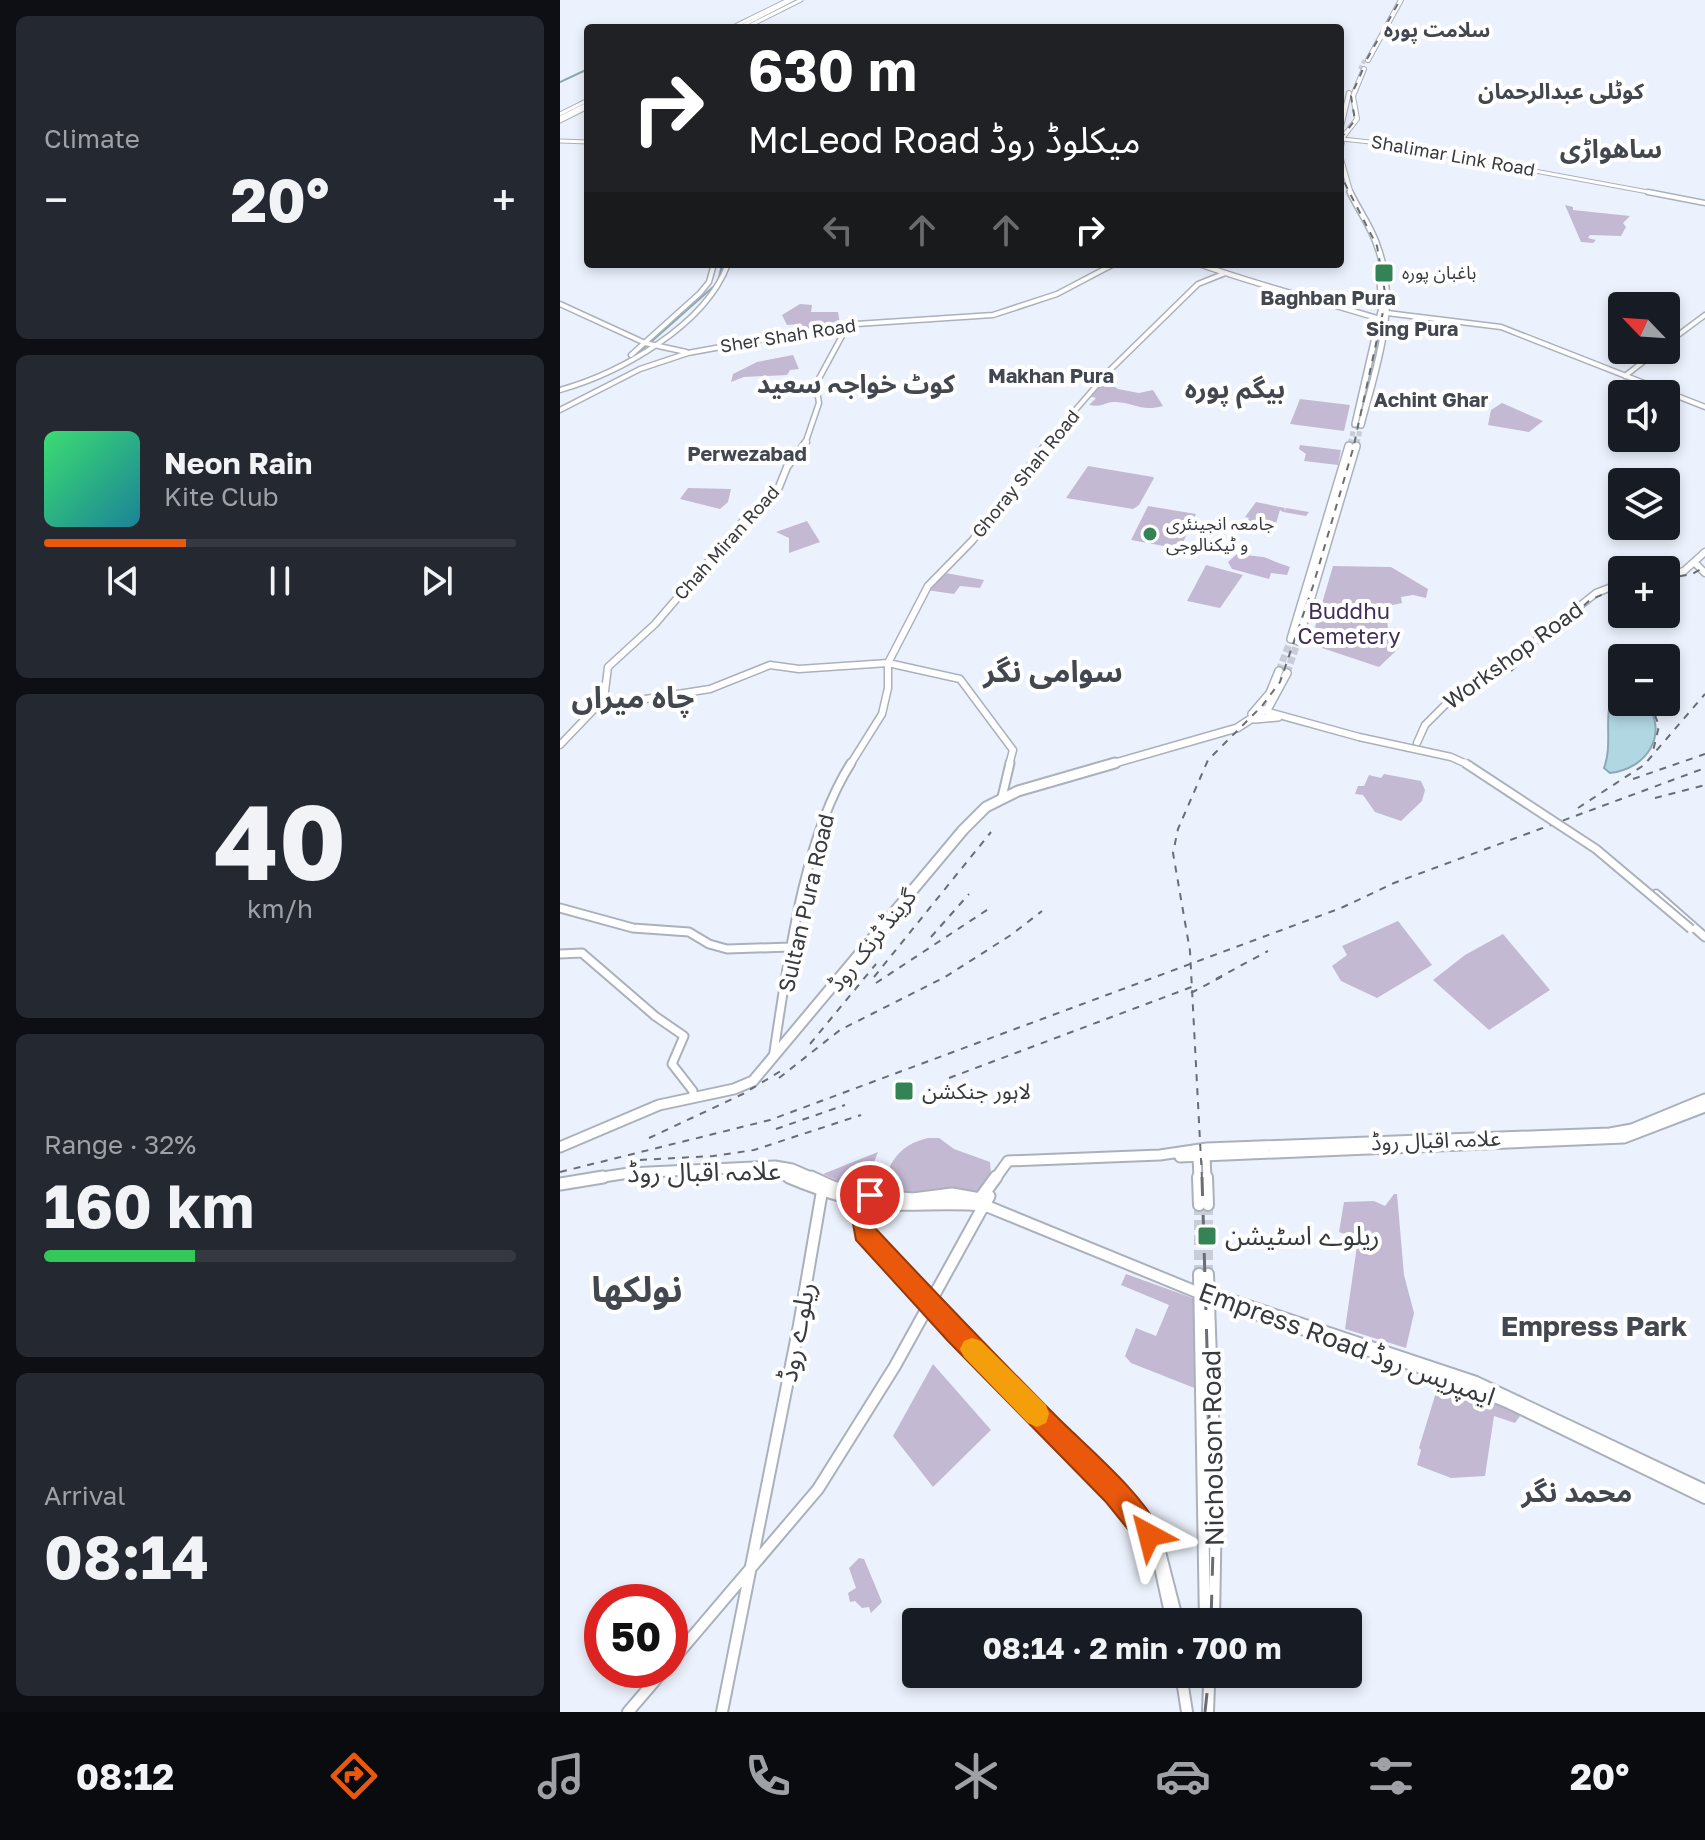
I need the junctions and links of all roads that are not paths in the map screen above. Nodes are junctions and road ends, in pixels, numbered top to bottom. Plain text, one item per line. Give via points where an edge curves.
1 (795, 0) edge
2 (1400, 0) edge
3 (740, 24) edge
4 (749, 24) edge
5 (1366, 60) tunnel mouth
6 (584, 105) edge
7 (1346, 114) junction
8 (1357, 114) junction
9 (560, 117) edge
10 (1344, 124) edge
11 (1344, 132) edge
12 (1344, 135) edge
13 (560, 141) edge
14 (584, 142) edge
15 (1344, 177) edge
16 (1344, 192) edge
17 (1705, 202) edge
18 (713, 268) edge
19 (727, 268) edge
20 (1106, 268) edge
21 (1209, 268) edge
22 (1223, 274) junction
23 (560, 304) edge
24 (1387, 313) junction
25 (1705, 315) edge
26 (1382, 320) junction
27 (841, 325) junction
28 (1680, 334) edge
29 (649, 344) junction
30 (688, 353) junction
31 (1640, 364) edge
32 (1625, 376) junction
33 (560, 388) edge
34 (1705, 407) edge
35 (560, 410) edge
36 (1358, 424) tunnel mouth
37 (1353, 446) tunnel mouth
38 (1705, 552) edge
39 (1694, 562) junction
40 (1680, 573) edge
41 (1705, 573) edge
42 (1608, 588) edge
43 (1294, 640) tunnel mouth
44 (888, 663) junction
45 (1274, 700) junction
46 (601, 703) junction
47 (1263, 708) junction
48 (1280, 716) junction
49 (1254, 719) junction
50 (1360, 735) junction
51 (1189, 742) junction
52 (1417, 743) dead end
53 (560, 745) edge
54 (1002, 797) junction
55 (560, 908) edge
56 (1693, 928) junction
57 (1705, 940) edge
58 (790, 947) junction
59 (560, 954) edge
60 (773, 1060) junction
61 (693, 1096) junction
62 (1705, 1099) edge
63 (1705, 1107) edge
64 (560, 1147) edge
65 (1201, 1152) junction
66 (1010, 1161) junction
67 (742, 1171) junction
68 (560, 1186) edge
69 (822, 1191) junction
70 (836, 1195) junction
71 (868, 1198) junction
72 (984, 1205) junction
73 (1203, 1205) tunnel mouth
74 (819, 1211) junction
75 (1204, 1293) junction
76 (933, 1299) junction
77 (1228, 1302) junction
78 (1209, 1318) junction
79 (1003, 1376) junction
80 (1705, 1490) edge
81 (1705, 1498) edge
82 (751, 1568) junction
83 (1169, 1608) edge
84 (1175, 1608) edge
85 (1205, 1608) edge
86 (1214, 1608) edge
87 (688, 1642) edge
88 (649, 1688) edge
89 (1209, 1688) edge
90 (1184, 1689) edge
91 (1188, 1711) edge
92 (628, 1712) edge
93 (722, 1712) edge
94 (1208, 1712) edge

1 - 3 main road
1 - 4 highway
2 - 5 main road
6 - 9 highway
7 - 8 main road
7 - 8 main road via 1361,71 1353,96
7 - 10 main road
8 - 11 main road
12 - 17 main road, Shalimar Link Road
13 - 14 main road
15 - 24 main road via 1379,249
16 - 26 main road via 1376,252
18 - 29 main road via 709,282
19 - 29 main road via 720,287
20 - 27 main road, Sher Shah Road via 1057,294 993,315
21 - 22 main road
22 - 26 main road
22 - 44 main road, Ghoray Shah Road via 1198,284 1174,305 1053,435 972,541 928,586
23 - 29 main road
24 - 26 main road
24 - 32 main road via 1492,325
25 - 28 main road
26 - 36 main road
27 - 30 main road, Sher Shah Road
27 - 46 main road, Chah Miran Road via 842,336 816,384 819,403 804,448 787,467 777,492 751,513 655,624 608,667
29 - 30 main road
29 - 33 main road via 613,371
30 - 35 main road, Sher Shah Road via 640,369
31 - 32 main road
32 - 34 main road
37 - 43 main road
38 - 39 main road
39 - 40 main road
39 - 41 main road
42 - 52 main road, Workshop Road via 1445,705 1425,725
44 - 46 main road via 799,669 777,664 710,689
44 - 54 main road via 950,675 964,684 1013,750
44 - 58 main road, Sultan Pura Road via 882,714 826,812
45 - 47 main road, گرینڈ ٹرنک روڈ
45 - 47 main road, گرینڈ ٹرنک روڈ via 1283,672
45 - 48 main road
46 - 53 main road
47 - 48 main road
47 - 49 main road, گرینڈ ٹرنک روڈ
47 - 51 main road, گرینڈ ٹرنک روڈ via 1230,728
48 - 49 main road
48 - 50 main road
49 - 51 main road, گرینڈ ٹرنک روڈ via 1221,735
50 - 56 main road, bridge via 1469,765 1596,849
50 - 56 main road, bridge via 1454,754 1473,764 1602,849
51 - 54 main road, گرینڈ ٹرنک روڈ
54 - 60 main road, گرینڈ ٹرنک روڈ via 956,837
55 - 58 main road via 633,928 685,931 727,949
56 - 57 main road
58 - 60 main road, Sultan Pura Road
59 - 61 main road via 582,953 684,1036 672,1064
60 - 61 main road, گرینڈ ٹرنک روڈ via 749,1084
61 - 64 main road, گرینڈ ٹرنک روڈ
62 - 65 main road, علامہ اقبال روڈ via 1610,1133
63 - 65 main road, علامہ اقبال روڈ via 1624,1138
65 - 66 main road, علامہ اقبال روڈ
65 - 73 main road
66 - 71 main road, علامہ اقبال روڈ via 980,1199 952,1194
66 - 72 main road
67 - 68 main road, علامہ اقبال روڈ
67 - 69 main road, علامہ اقبال روڈ via 784,1175
67 - 71 main road, علامہ اقبال روڈ via 784,1167
69 - 70 main road, علامہ اقبال روڈ
69 - 74 main road, ریلوے روڈ
70 - 71 main road, علامہ اقبال روڈ
70 - 74 main road
71 - 72 main road, علامہ اقبال روڈ
71 - 76 main road via 861,1218 864,1232
72 - 75 main road, Empress Road ایمپریس روڈ
72 - 76 main road
74 - 82 main road, ریلوے روڈ
75 - 77 main road, Empress Road ایمپریس روڈ
75 - 77 main road, Nicholson Road via 1205,1275
75 - 78 main road, Nicholson Road
75 - 85 main road, Nicholson Road
76 - 79 main road
76 - 82 main road via 858,1430 818,1489
77 - 78 main road
77 - 80 main road, Empress Road ایمپریس روڈ via 1476,1382
77 - 81 main road, Empress Road ایمپریس روڈ via 1446,1377
78 - 86 main road, Nicholson Road
79 - 83 main road via 1138,1519 1149,1535
79 - 84 main road via 1140,1513 1163,1559
82 - 87 main road
82 - 93 main road, ریلوے روڈ
88 - 92 main road
89 - 94 main road
90 - 91 main road

